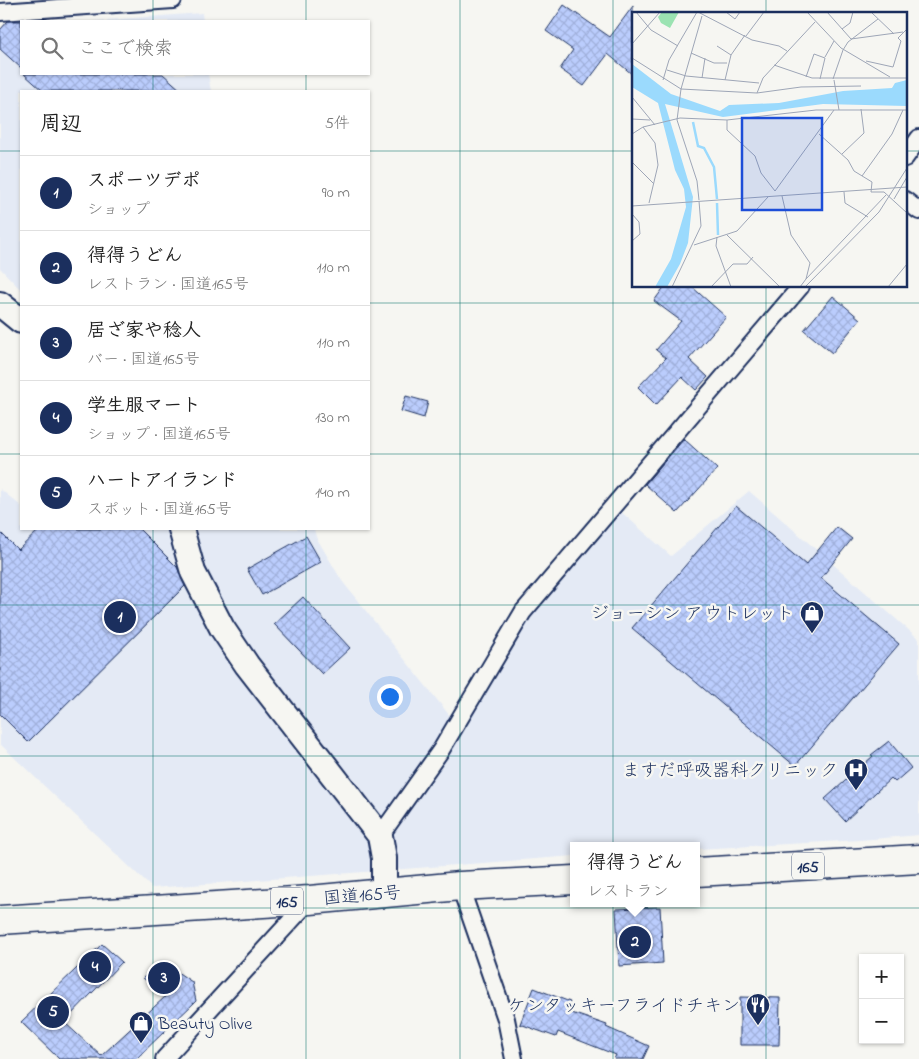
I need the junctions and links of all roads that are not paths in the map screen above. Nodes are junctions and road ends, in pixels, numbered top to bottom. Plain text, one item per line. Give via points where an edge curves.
1 (173, 0) edge
2 (0, 12) edge
3 (919, 138) edge
4 (906, 157) edge
5 (906, 201) edge
6 (919, 212) edge
7 (799, 288) edge
8 (0, 304) edge
9 (20, 320) edge
10 (181, 530) edge
11 (380, 836) junction
12 (919, 859) edge
13 (700, 872) edge
14 (570, 880) edge
15 (460, 886) junction
16 (384, 892) junction
17 (310, 900) junction
18 (0, 920) edge
19 (164, 1059) edge
20 (514, 1059) edge

1 - 2 street
3 - 4 street
5 - 6 street
7 - 11 street via 523,612 441,750
8 - 9 street
10 - 11 street via 193,572 222,628
11 - 16 street
12 - 13 highway, 165
14 - 15 highway, 国道165号 / 165
15 - 16 highway, 国道165号 / 165
15 - 20 street via 506,1019
16 - 17 highway, 国道165号 / 165
17 - 18 highway, 国道165号 / 165
17 - 19 street

